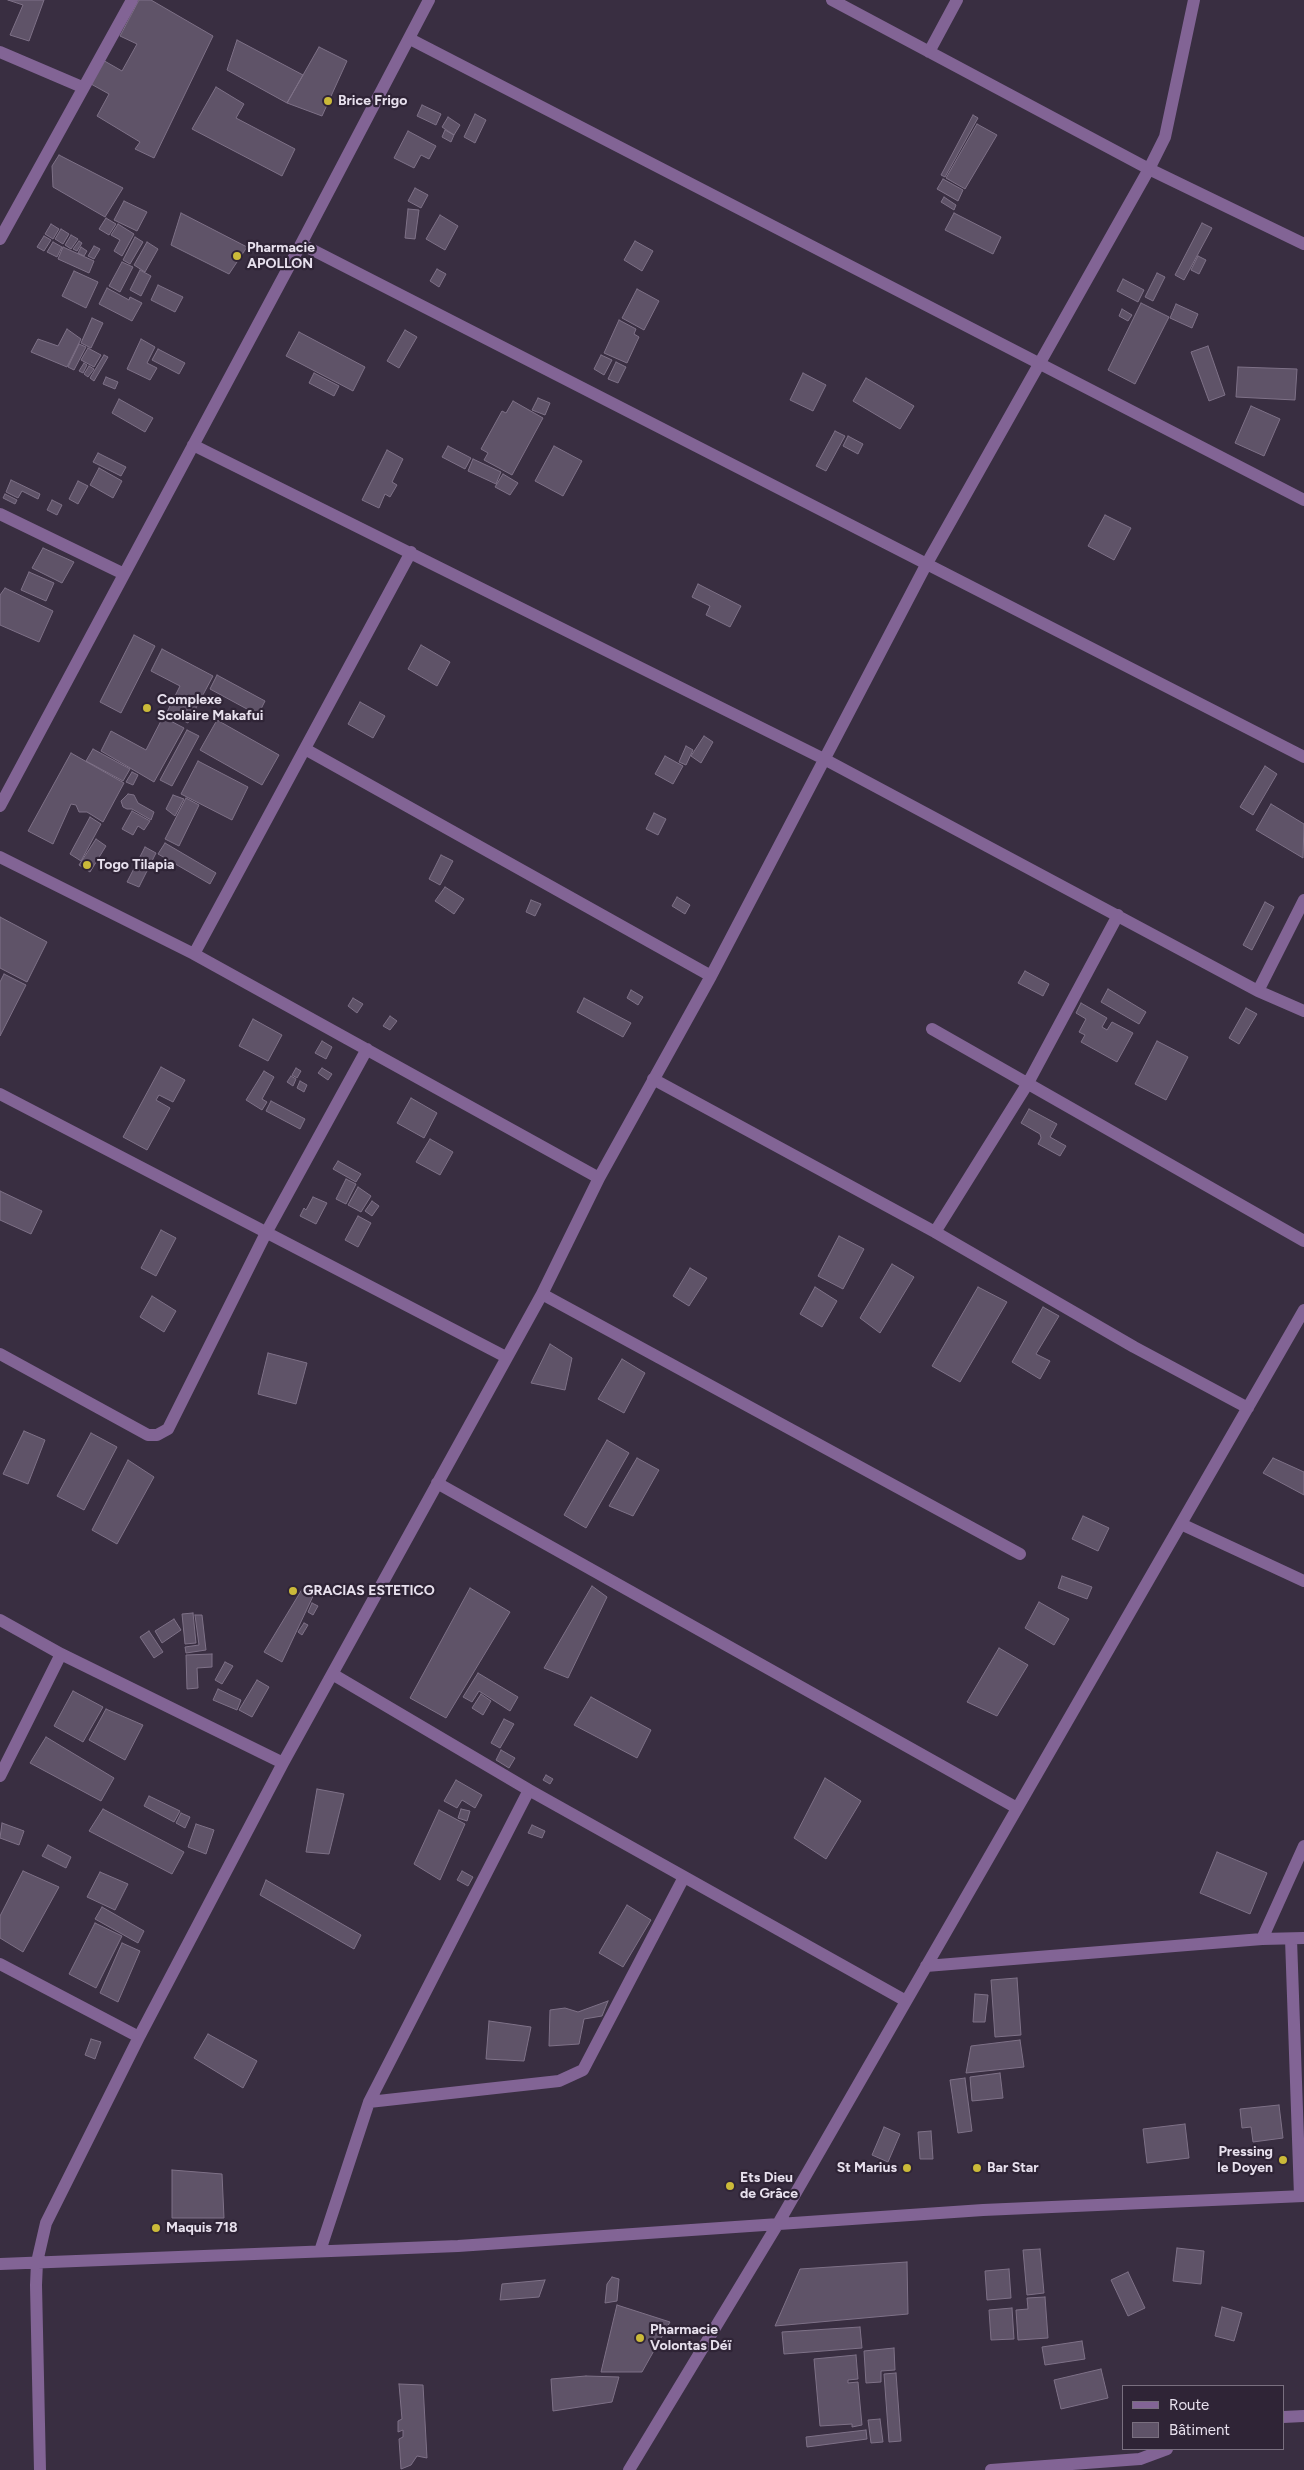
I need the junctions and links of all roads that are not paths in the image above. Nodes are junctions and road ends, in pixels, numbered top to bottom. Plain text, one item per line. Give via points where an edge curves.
1 (132, 0) edge
2 (429, 0) edge
3 (832, 0) edge
4 (957, 0) edge
5 (1194, 0) edge
6 (410, 39) junction
7 (0, 52) edge
8 (929, 52) junction
9 (82, 87) junction
10 (1149, 169) junction
11 (0, 239) edge
12 (1302, 239) edge
13 (301, 244) junction
14 (1039, 365) junction
15 (193, 445) junction
16 (1304, 500) edge
17 (0, 514) edge
18 (411, 552) junction
19 (926, 565) junction
20 (124, 574) junction
21 (305, 749) junction
22 (1304, 757) edge
23 (826, 760) junction
24 (0, 806) edge
25 (0, 857) edge
26 (1304, 900) edge
27 (1118, 915) junction
28 (194, 954) junction
29 (711, 976) junction
30 (1258, 991) junction
31 (1304, 1011) edge
32 (932, 1029) dead end
33 (367, 1049) junction
34 (653, 1079) junction
35 (1028, 1083) junction
36 (0, 1094) edge
37 (600, 1178) junction
38 (935, 1232) junction
39 (266, 1233) junction
40 (1304, 1241) edge
41 (542, 1294) junction
42 (1304, 1310) edge
43 (0, 1354) edge
44 (506, 1358) junction
45 (1248, 1408) junction
46 (437, 1483) junction
47 (1181, 1524) junction
48 (1020, 1554) dead end
49 (1304, 1581) edge
50 (0, 1620) edge
51 (61, 1654) junction
52 (334, 1675) junction
53 (283, 1763) junction
54 (0, 1776) edge
55 (529, 1790) junction
56 (1017, 1808) junction
57 (1304, 1846) edge
58 (684, 1876) junction
59 (1262, 1939) junction
60 (1298, 1939) edge
61 (0, 1964) edge
62 (926, 1966) junction
63 (906, 2001) junction
64 (139, 2037) junction
65 (369, 2102) junction
66 (1302, 2196) edge
67 (779, 2222) junction
68 (320, 2251) junction
69 (37, 2262) junction
70 (0, 2264) edge
71 (1304, 2416) edge
72 (1284, 2418) edge
73 (1164, 2450) edge
74 (40, 2470) edge
75 (628, 2470) edge
76 (992, 2470) edge

1 - 9 street
2 - 6 street
3 - 8 street
4 - 8 street
5 - 10 street via 1165,137
6 - 13 street
6 - 14 street
7 - 9 street
8 - 10 street
9 - 11 street
10 - 12 street
10 - 14 street
13 - 15 street
13 - 19 street
14 - 16 street
14 - 19 street
15 - 18 street
15 - 20 street
17 - 20 street
18 - 21 street
18 - 23 street
19 - 22 street
19 - 23 street
20 - 24 street
21 - 28 street
21 - 29 street
23 - 27 street
23 - 29 street
25 - 28 street
26 - 30 street
27 - 30 street
27 - 35 street
28 - 33 street
29 - 34 street
30 - 31 street
32 - 35 street
33 - 37 street
33 - 39 street
34 - 37 street
34 - 38 street
35 - 38 street
35 - 40 street
36 - 39 street
37 - 41 street
38 - 45 street via 1134,1347
39 - 43 street via 168,1429 157,1435 148,1435
39 - 44 street
41 - 44 street
41 - 48 street
42 - 45 street
44 - 46 street
45 - 47 street
46 - 52 street
46 - 56 street
47 - 49 street
47 - 56 street
50 - 51 street
51 - 53 street
51 - 54 street
52 - 53 street
52 - 55 street
53 - 64 street
55 - 58 street
55 - 65 street
56 - 62 street
57 - 59 street
58 - 63 street
58 - 65 street via 583,2070 559,2081
59 - 60 street
59 - 62 street
60 - 66 street
61 - 64 street
62 - 63 street
63 - 67 street
64 - 69 street via 46,2223
65 - 68 street
66 - 67 street via 1104,2203
67 - 68 street via 458,2246
67 - 75 street
68 - 69 street
69 - 70 street
69 - 74 street
71 - 72 street
73 - 76 street via 1140,2459

